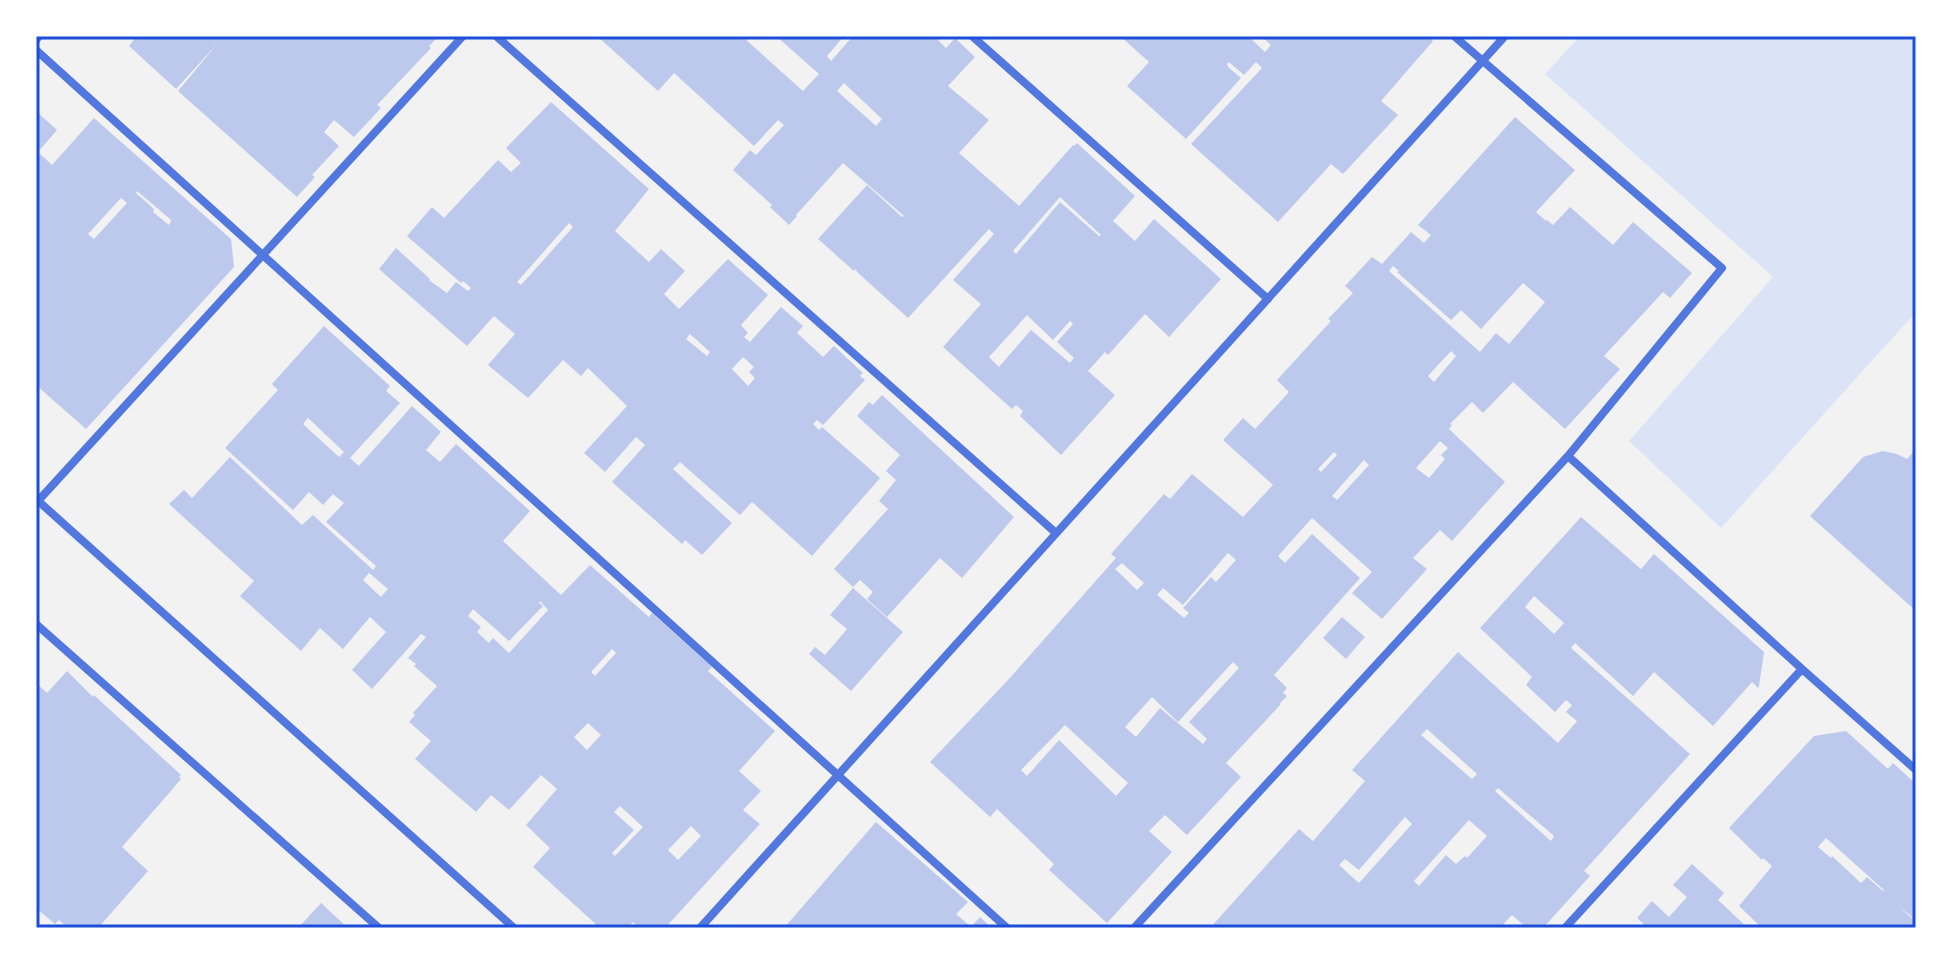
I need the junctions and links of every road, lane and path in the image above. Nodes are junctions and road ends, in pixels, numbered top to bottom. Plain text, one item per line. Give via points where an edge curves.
1 (463, 36) edge
2 (496, 36) edge
3 (972, 36) edge
4 (1454, 36) edge
5 (1505, 36) edge
6 (36, 50) edge
7 (1482, 61) junction
8 (263, 255) junction
9 (1268, 299) junction
10 (1568, 456) junction
11 (37, 500) edge
12 (1056, 533) junction
13 (36, 624) edge
14 (1802, 669) junction
15 (1916, 770) edge
16 (838, 775) junction
17 (379, 928) edge
18 (514, 928) edge
19 (700, 928) edge
20 (1007, 928) edge
21 (1134, 928) edge
22 (1565, 928) edge

1 - 8 street
2 - 12 street
3 - 9 street
4 - 7 street
5 - 7 street
6 - 8 street
7 - 9 street
7 - 10 street via 1722,268
8 - 11 street
8 - 16 street
9 - 12 street
10 - 14 street
10 - 21 street
11 - 18 street
12 - 16 street
13 - 17 street
14 - 15 street
14 - 22 street
16 - 19 street
16 - 20 street

